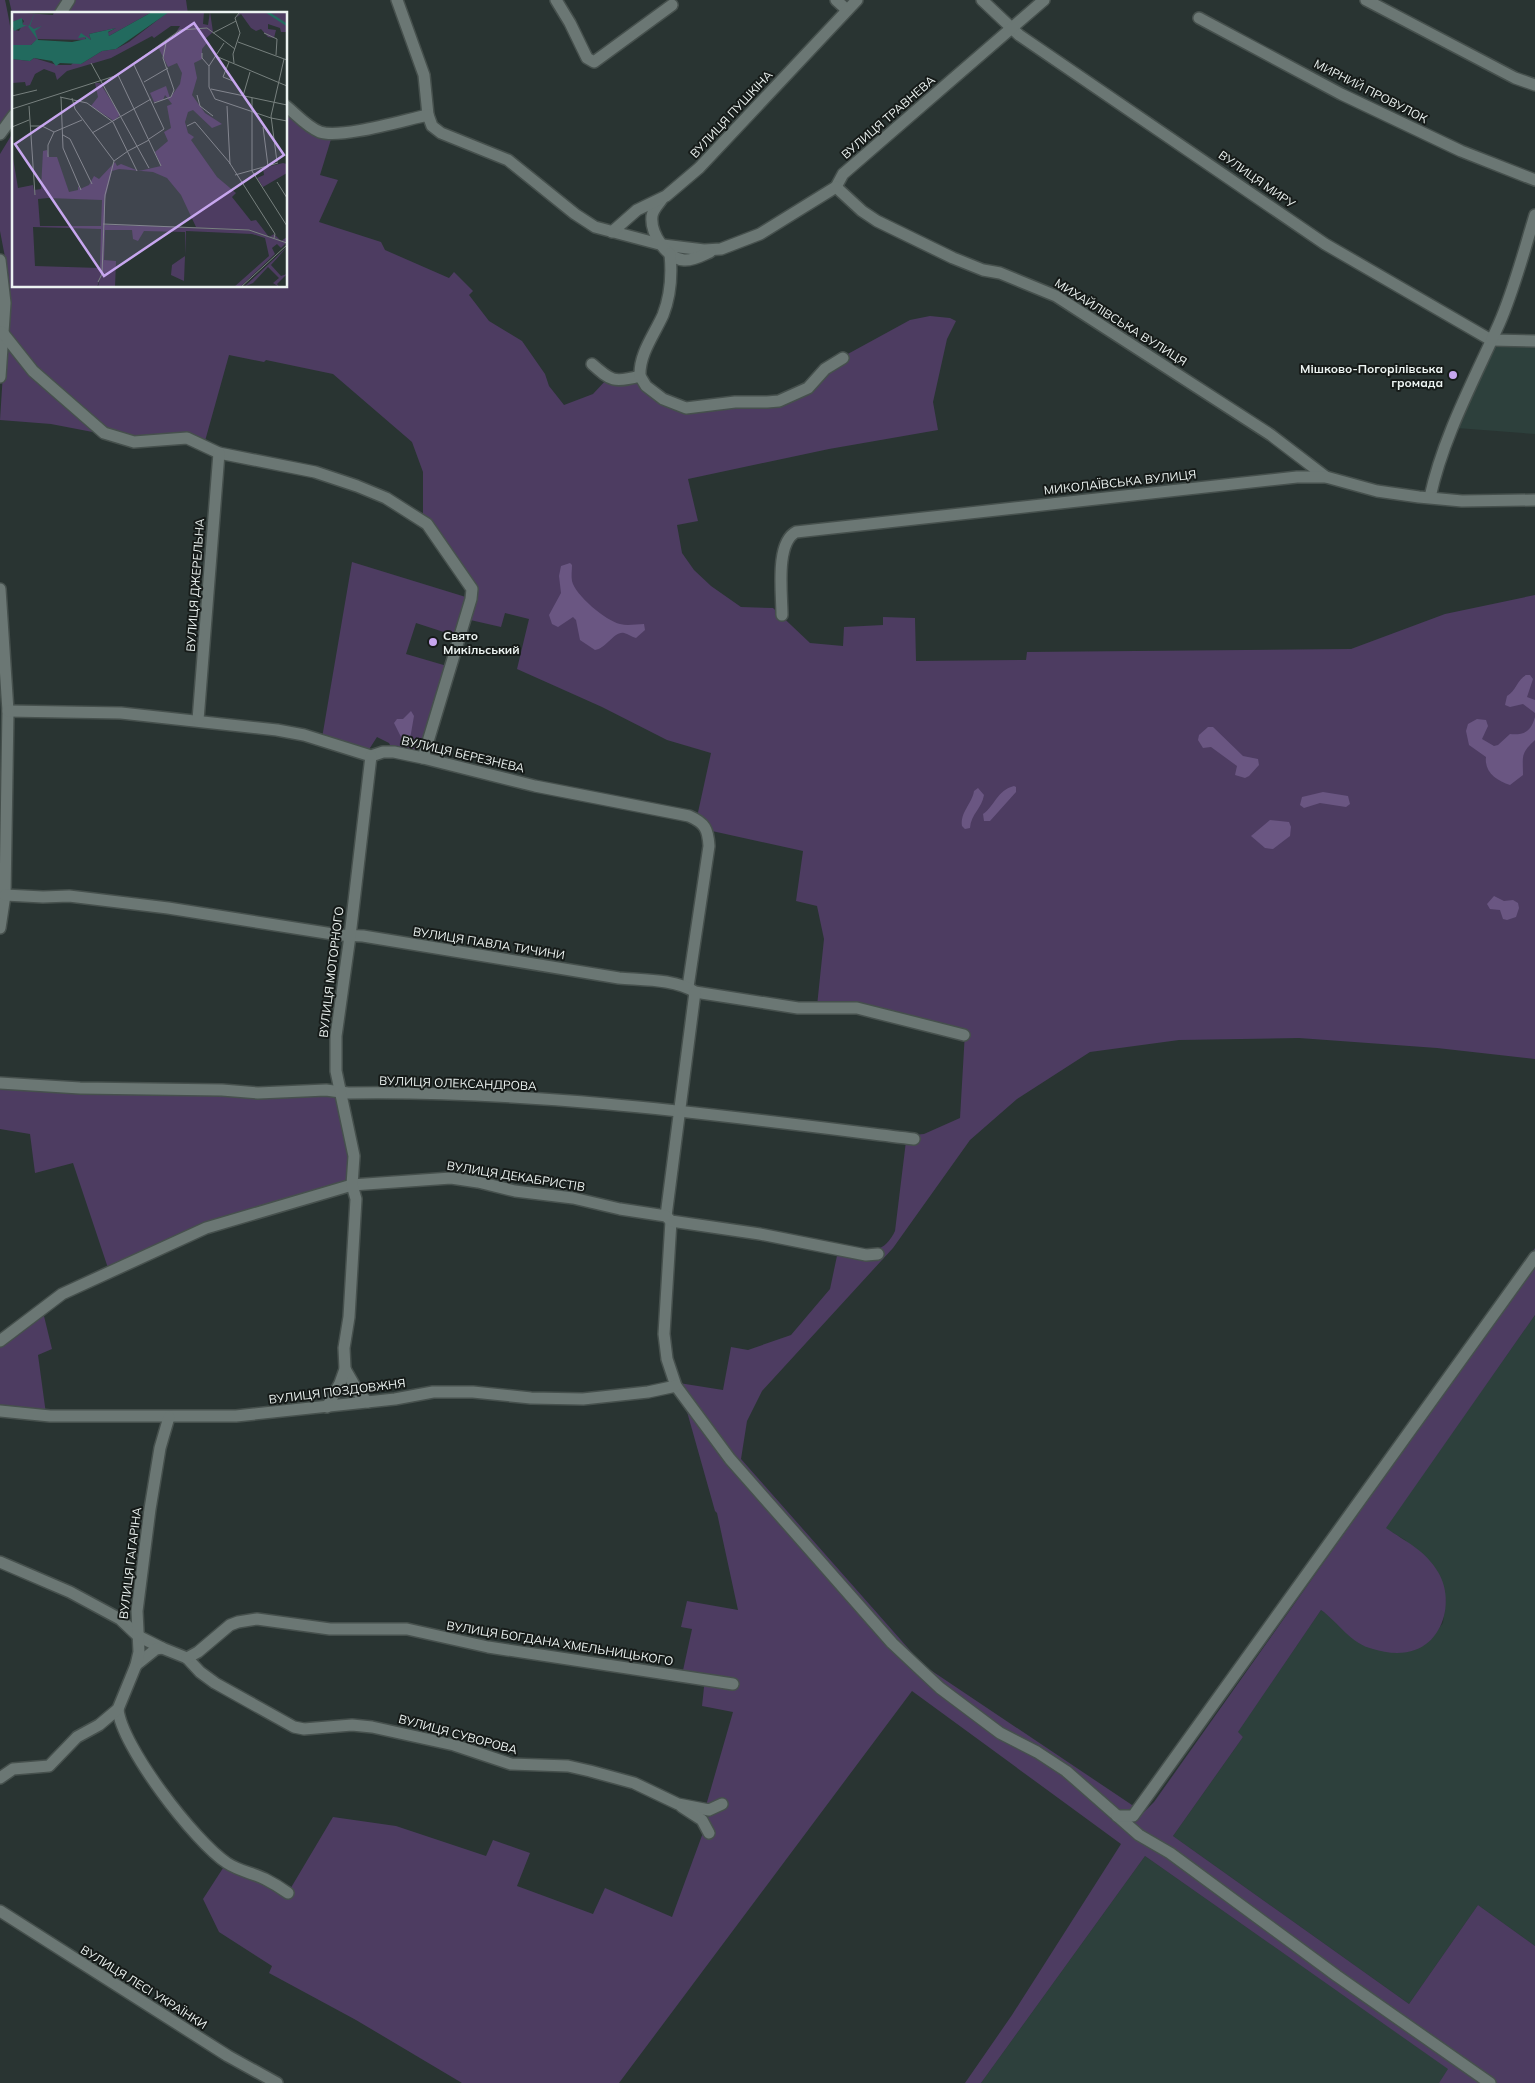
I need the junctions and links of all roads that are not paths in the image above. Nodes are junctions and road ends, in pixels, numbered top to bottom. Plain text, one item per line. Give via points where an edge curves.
1 (69, 0) edge
2 (397, 0) edge
3 (556, 0) edge
4 (836, 0) edge
5 (857, 0) edge
6 (982, 0) edge
7 (1044, 0) edge
8 (1366, 0) edge
9 (672, 5) dead end
10 (847, 10) junction
11 (61, 12) edge
12 (1199, 18) dead end
13 (1010, 27) junction
14 (1535, 85) edge
15 (288, 108) edge
16 (428, 115) junction
17 (12, 119) edge
18 (0, 134) edge
19 (1535, 180) edge
20 (836, 187) junction
21 (662, 198) junction
22 (1535, 215) edge
23 (612, 232) junction
24 (663, 245) junction
25 (714, 250) junction
26 (670, 254) junction
27 (0, 260) edge
28 (2, 332) junction
29 (1490, 340) junction
30 (1535, 341) edge
31 (843, 358) dead end
32 (592, 364) dead end
33 (640, 376) junction
34 (0, 377) edge
35 (219, 453) junction
36 (1326, 477) junction
37 (1430, 497) junction
38 (1535, 500) edge
39 (0, 589) edge
40 (782, 615) dead end
41 (8, 710) junction
42 (198, 720) junction
43 (371, 756) junction
44 (422, 758) junction
45 (6, 895) junction
46 (0, 928) edge
47 (350, 936) junction
48 (692, 990) junction
49 (964, 1035) dead end
50 (0, 1083) edge
51 (340, 1092) junction
52 (680, 1111) junction
53 (914, 1139) dead end
54 (352, 1186) junction
55 (668, 1218) junction
56 (878, 1254) dead end
57 (1535, 1257) edge
58 (0, 1341) edge
59 (345, 1369) junction
60 (676, 1386) junction
61 (368, 1402) junction
62 (327, 1406) junction
63 (0, 1411) edge
64 (169, 1417) junction
65 (0, 1562) edge
66 (138, 1636) junction
67 (162, 1648) junction
68 (187, 1658) junction
69 (136, 1665) junction
70 (733, 1684) dead end
71 (118, 1709) junction
72 (0, 1778) edge
73 (678, 1804) junction
74 (722, 1804) dead end
75 (1130, 1821) junction
76 (709, 1833) dead end
77 (288, 1893) dead end
78 (0, 1911) edge
79 (276, 2083) edge
80 (1490, 2083) edge

1 - 11 street
2 - 16 street via 424,75
3 - 9 street via 587,58 594,62
4 - 10 street
5 - 10 street, ВУЛИЦЯ ПУШКІНА
6 - 13 street, ВУЛИЦЯ МИРУ
7 - 13 street, ВУЛИЦЯ ТРАВНЕВА
8 - 14 street via 1515,78
10 - 21 street, ВУЛИЦЯ ПУШКІНА via 700,168
12 - 19 street, МИРНИЙ ПРОВУЛОК via 1341,94 1461,152
13 - 20 street, ВУЛИЦЯ ТРАВНЕВА via 843,174
13 - 29 street, ВУЛИЦЯ МИРУ via 1325,244
15 - 16 street via 311,127 326,133 360,130
16 - 23 street, ВУЛИЦЯ ТРАВНЕВА via 432,126 441,134 508,160 575,214 595,227
17 - 18 street
20 - 25 street, ВУЛИЦЯ ТРАВНЕВА via 760,234
20 - 36 street, МИХАЙЛІВСЬКА ВУЛИЦЯ via 862,211 885,225 953,258 1056,296 1271,435
21 - 23 street, ВУЛИЦЯ ПУШКІНА via 637,210
21 - 24 street via 652,218 656,235
22 - 29 street via 1499,323
23 - 24 street, ВУЛИЦЯ ТРАВНЕВА
24 - 25 street, ВУЛИЦЯ ТРАВНЕВА
24 - 26 street
25 - 26 street via 690,260
26 - 33 street via 672,269 667,302 642,360
27 - 28 street via 5,303
28 - 34 street
28 - 35 street via 33,371 104,433 134,442 187,438
29 - 30 street, ВУЛИЦЯ МИРУ
29 - 37 street via 1434,477
31 - 33 street via 824,369 808,388 779,401 686,408 663,399 646,386
32 - 33 street via 616,381
35 - 42 street, ВУЛИЦЯ ДЖЕРЕЛЬНА
35 - 44 street via 332,477 386,498 427,524 469,582 471,599
36 - 37 street, МИКОЛАЇВСЬКА ВУЛИЦЯ via 1377,491
36 - 40 street, МИКОЛАЇВСЬКА ВУЛИЦЯ via 1278,479 796,532 787,539 782,552
37 - 38 street, МИКОЛАЇВСЬКА ВУЛИЦЯ via 1462,501
39 - 41 street
41 - 42 street, ВУЛИЦЯ БЕРЕЗНЕВА via 121,713
41 - 45 street
42 - 43 street, ВУЛИЦЯ БЕРЕЗНЕВА via 304,735
43 - 44 street, ВУЛИЦЯ БЕРЕЗНЕВА via 383,752
43 - 47 street, ВУЛИЦЯ МОТОРНОГО
44 - 48 street, ВУЛИЦЯ БЕРЕЗНЕВА via 536,786 689,816 702,822 709,834 710,846
45 - 46 street
45 - 47 street, ВУЛИЦЯ ПАВЛА ТИЧИНИ via 69,896
47 - 48 street, ВУЛИЦЯ ПАВЛА ТИЧИНИ
47 - 51 street, ВУЛИЦЯ МОТОРНОГО via 336,1036
48 - 49 street, ВУЛИЦЯ ПАВЛА ТИЧИНИ via 798,1008 857,1008
48 - 52 street
50 - 51 street, ВУЛИЦЯ ОЛЕКСАНДРОВА via 258,1093
51 - 52 street, ВУЛИЦЯ ОЛЕКСАНДРОВА via 487,1095
51 - 54 street, ВУЛИЦЯ МОТОРНОГО via 354,1156
52 - 53 street, ВУЛИЦЯ ОЛЕКСАНДРОВА
52 - 55 street
54 - 55 street, ВУЛИЦЯ ДЕКАБРИСТІВ via 452,1178
54 - 58 street, ВУЛИЦЯ ДЕКАБРИСТІВ via 198,1232 62,1294
54 - 59 street, ВУЛИЦЯ МОТОРНОГО via 356,1199
55 - 56 street, ВУЛИЦЯ ДЕКАБРИСТІВ via 866,1255
55 - 60 street via 664,1334 667,1359
57 - 75 street
59 - 61 street, ВУЛИЦЯ МОТОРНОГО via 360,1395
59 - 62 street, ВУЛИЦЯ МОТОРНОГО
60 - 61 street, ВУЛИЦЯ ПОЗДОВЖНЯ via 583,1399 452,1391
60 - 75 street via 730,1459 917,1668 1000,1733 1066,1771 1116,1815
61 - 62 street, ВУЛИЦЯ ПОЗДОВЖНЯ
62 - 64 street, ВУЛИЦЯ ПОЗДОВЖНЯ via 236,1416
63 - 64 street, ВУЛИЦЯ ПОЗДОВЖНЯ via 50,1416
64 - 66 street, ВУЛИЦЯ ГАГАРІНА via 160,1448 150,1509 137,1611
65 - 66 street, ВУЛИЦЯ СУВОРОВА via 70,1592 120,1620
66 - 67 street, ВУЛИЦЯ СУВОРОВА
66 - 69 street, ВУЛИЦЯ ГАГАРІНА
67 - 68 street, ВУЛИЦЯ СУВОРОВА
67 - 69 street
68 - 70 street, ВУЛИЦЯ БОГДАНА ХМЕЛЬНИЦЬКОГО via 207,1646 230,1625 257,1619 330,1629 407,1629 488,1648
68 - 73 street, ВУЛИЦЯ СУВОРОВА via 216,1683 294,1727 359,1726 454,1745 511,1764 568,1766 634,1783
69 - 71 street, ВУЛИЦЯ ГАГАРІНА
71 - 72 street, ВУЛИЦЯ ГАГАРІНА via 77,1738 48,1766 13,1769
71 - 77 street via 126,1736 190,1830 225,1862
73 - 74 street, ВУЛИЦЯ СУВОРОВА via 709,1810
73 - 76 street, ВУЛИЦЯ СУВОРОВА via 702,1820
75 - 80 street via 1145,1839 1170,1853
78 - 79 street, ВУЛИЦЯ ЛЕСІ УКРАЇНКИ via 219,2051

